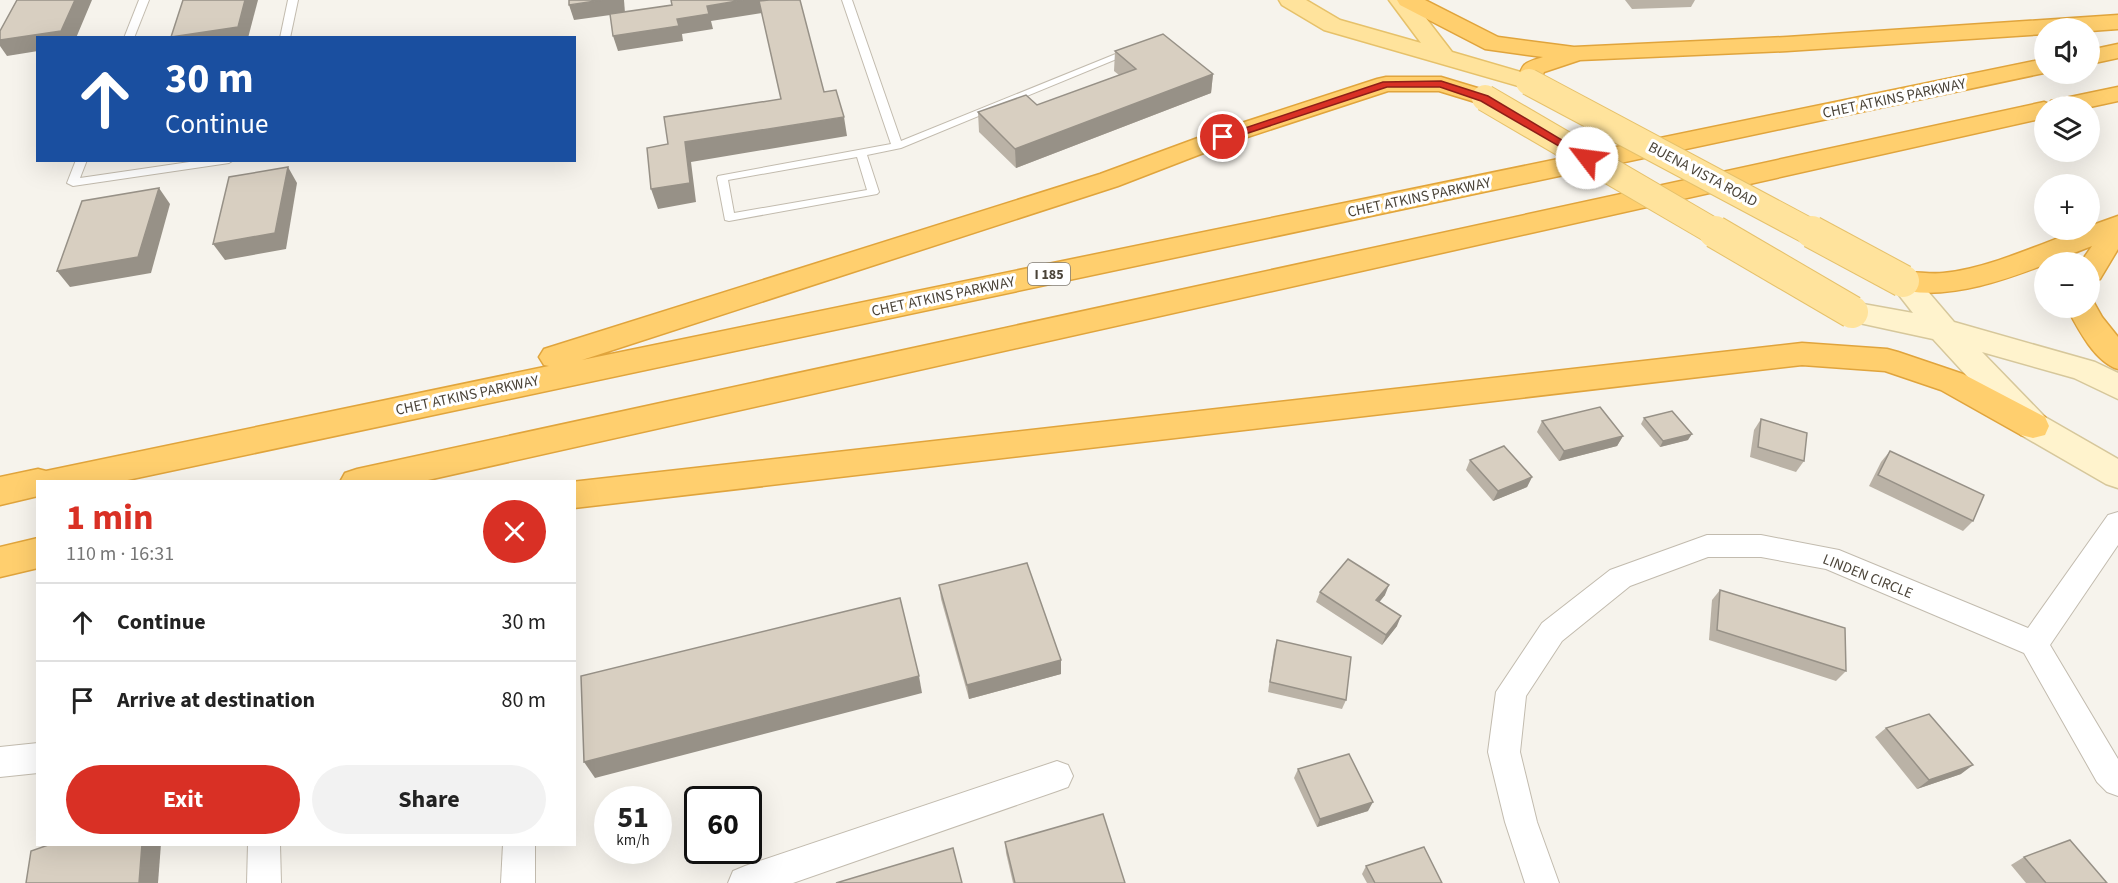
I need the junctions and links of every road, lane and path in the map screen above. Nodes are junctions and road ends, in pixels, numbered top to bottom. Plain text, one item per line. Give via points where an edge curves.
1 (144, 0) edge
2 (293, 0) edge
3 (847, 0) edge
4 (1290, 0) edge
5 (1400, 0) edge
6 (1408, 0) edge
7 (2118, 22) edge
8 (130, 36) edge
9 (285, 36) edge
10 (1145, 45) edge
11 (2118, 51) edge
12 (1577, 53) junction
13 (1440, 55) junction
14 (2100, 55) edge
15 (2034, 68) edge
16 (1529, 82) junction
17 (2118, 94) edge
18 (2100, 98) edge
19 (1485, 99) junction
20 (2034, 112) edge
21 (897, 146) junction
22 (861, 153) junction
23 (81, 162) edge
24 (215, 162) edge
25 (2118, 225) edge
26 (2100, 255) edge
27 (1903, 280) junction
28 (2087, 318) edge
29 (1943, 330) junction
30 (2118, 358) edge
31 (2118, 387) edge
32 (2033, 426) junction
33 (2118, 475) edge
34 (51, 480) edge
35 (63, 480) edge
36 (366, 480) edge
37 (36, 484) edge
38 (0, 492) edge
39 (576, 494) edge
40 (2118, 523) edge
41 (2034, 644) junction
42 (36, 758) edge
43 (0, 762) edge
44 (1057, 776) dead end
45 (2118, 781) edge
46 (264, 846) edge
47 (519, 846) edge
48 (264, 883) edge
49 (518, 883) edge
50 (745, 883) edge
51 (1542, 883) edge

1 - 8 lane
2 - 9 lane
3 - 21 lane
4 - 13 main road, BUENA VISTA ROAD via 1332,24
5 - 13 main road, BUENA VISTA ROAD
6 - 12 highway via 1493,44
7 - 12 highway via 1787,44
10 - 21 lane
11 - 14 highway
12 - 16 highway via 1533,68
13 - 16 main road, BUENA VISTA ROAD
13 - 19 main road, BUENA VISTA ROAD
15 - 35 highway, CHET ATKINS PARKWAY / I 185
16 - 27 main road, BUENA VISTA ROAD, bridge
17 - 18 highway
19 - 29 main road, BUENA VISTA ROAD, bridge via 1852,312
19 - 34 highway via 1441,84 1386,84 1223,137 1110,180 562,356
20 - 36 highway
21 - 22 lane
22 - 22 lane via 722,178 729,217 873,192
23 - 24 lane via 73,183
25 - 26 highway
25 - 27 highway via 2009,267 1943,283
27 - 29 main road, BUENA VISTA ROAD
28 - 30 highway
29 - 31 main road, BUENA VISTA ROAD via 2084,370
29 - 32 main road, BUENA VISTA ROAD
32 - 33 main road, BUENA VISTA ROAD
32 - 39 highway via 1952,382 1887,360 1802,354
37 - 38 highway
40 - 41 street
41 - 45 street via 2108,771
41 - 51 street, LINDEN CIRCLE via 1830,558 1761,546 1707,546 1620,578 1552,632 1511,692 1504,752 1521,822
42 - 43 street
44 - 50 street
46 - 48 street
47 - 49 street

